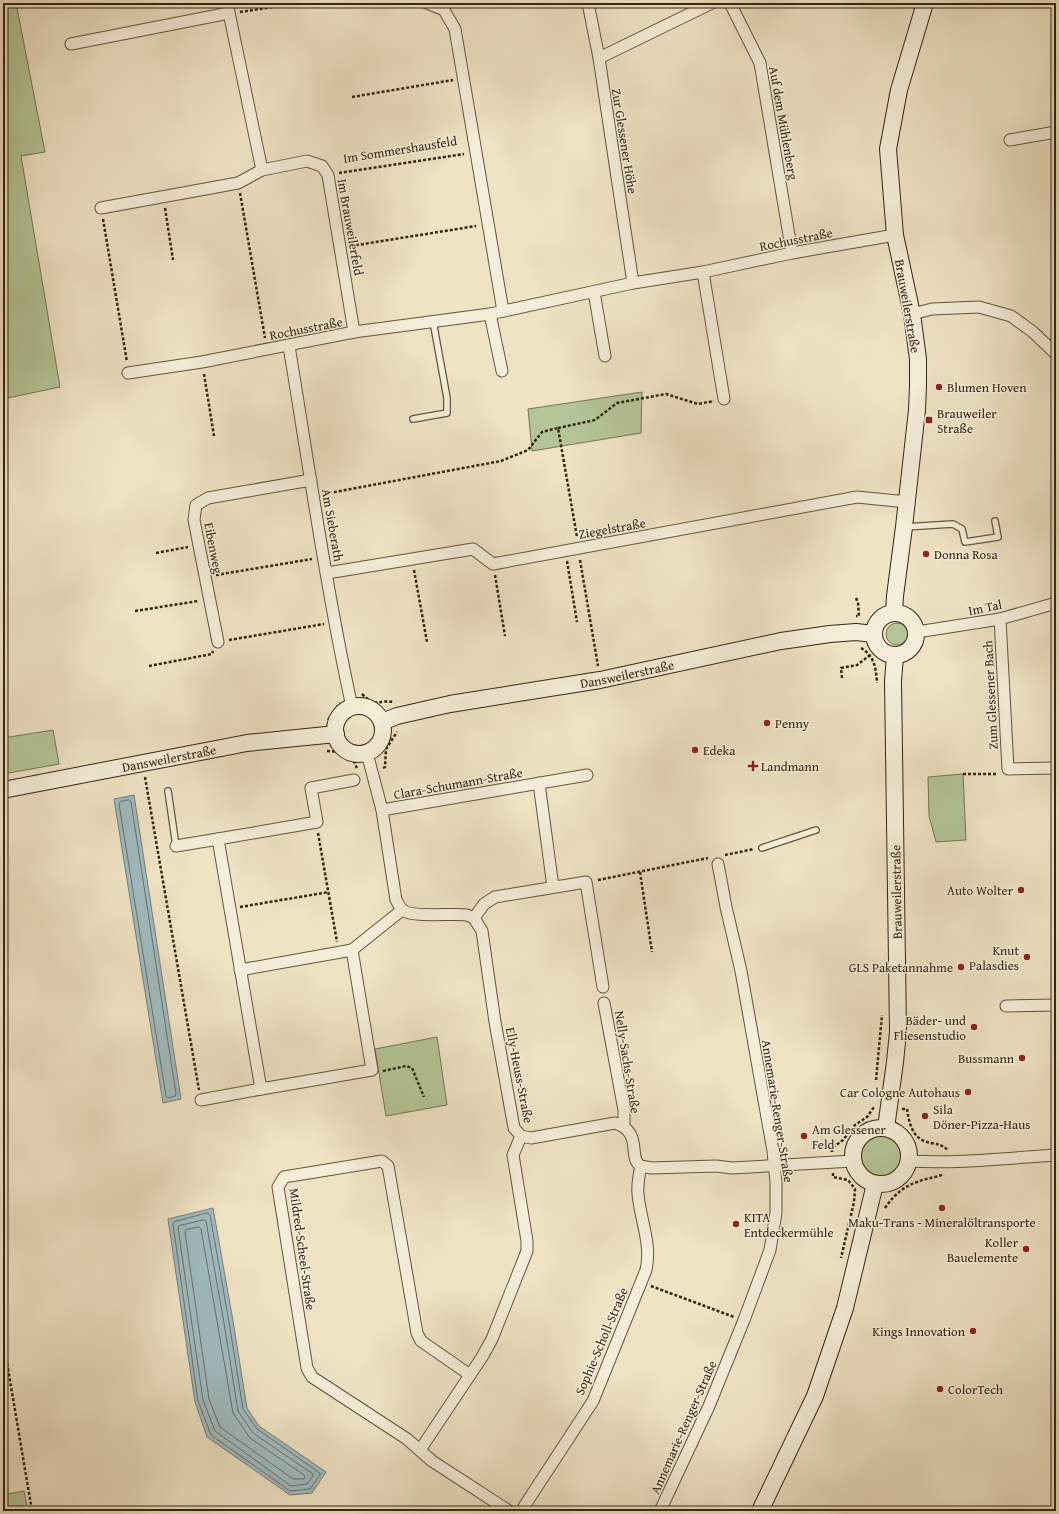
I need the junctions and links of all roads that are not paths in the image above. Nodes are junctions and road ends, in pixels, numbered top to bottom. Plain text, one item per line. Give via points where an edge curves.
1 (427, 3) edge
2 (588, 3) edge
3 (712, 3) edge
4 (730, 3) edge
5 (925, 3) edge
6 (228, 8) edge
7 (71, 44) dead end
8 (599, 58) junction
9 (1056, 132) edge
10 (1010, 140) dead end
11 (262, 170) junction
12 (102, 208) road end
13 (895, 235) junction
14 (792, 253) junction
15 (703, 272) junction
16 (633, 283) junction
17 (594, 292) junction
18 (503, 311) junction
19 (490, 314) junction
20 (912, 314) junction
21 (433, 321) junction
22 (354, 332) junction
23 (289, 346) junction
24 (1056, 354) edge
25 (605, 356) dead end
26 (502, 371) dead end
27 (128, 373) road end
28 (724, 399) road end
29 (413, 419) dead end
30 (311, 480) junction
31 (907, 502) junction
32 (995, 521) dead end
33 (904, 527) junction
34 (327, 573) junction
35 (1056, 603) edge
36 (894, 613) junction
37 (1000, 619) junction
38 (917, 632) junction
39 (874, 634) junction
40 (218, 642) road end
41 (895, 656) junction
42 (352, 707) junction
43 (382, 722) junction
44 (336, 734) junction
45 (367, 753) junction
46 (1056, 768) edge
47 (587, 775) dead end
48 (354, 780) dead end
49 (539, 783) junction
50 (3, 790) edge
51 (168, 791) dead end
52 (382, 810) junction
53 (816, 830) dead end
54 (218, 839) junction
55 (176, 846) joint
56 (762, 848) dead end
57 (718, 864) dead end
58 (553, 886) junction
59 (402, 910) junction
60 (474, 918) junction
61 (352, 950) junction
62 (240, 970) junction
63 (603, 987) dead end
64 (604, 1003) dead end
65 (1056, 1005) edge
66 (1006, 1006) dead end
67 (260, 1089) junction
68 (201, 1100) road end
69 (624, 1126) junction
70 (886, 1128) junction
71 (521, 1136) junction
72 (1056, 1155) edge
73 (853, 1161) junction
74 (909, 1161) junction
75 (641, 1166) junction
76 (775, 1166) junction
77 (875, 1184) junction
78 (470, 1375) junction
79 (420, 1450) junction
80 (509, 1511) edge
81 (522, 1511) edge
82 (660, 1511) edge
83 (760, 1511) edge

1 - 18 street, Im Sommershausfeld via 444,10 455,29
2 - 8 street, Zur Glessener Höhe
3 - 8 street
4 - 14 street, Auf dem Mühlenberg via 760,63
5 - 13 main road, Brauweilerstraße via 899,90 888,149
6 - 7 street
6 - 11 street
8 - 16 street, Zur Glessener Höhe
9 - 10 street
11 - 12 street, Im Brauweilerfeld via 238,183
11 - 22 street, Im Brauweilerfeld via 307,161 322,166 328,175
13 - 14 street, Rochusstraße
13 - 20 main road, Brauweilerstraße
14 - 15 street, Rochusstraße
15 - 16 street, Rochusstraße
15 - 28 street
16 - 17 street, Rochusstraße
17 - 18 street, Rochusstraße
17 - 25 street
18 - 19 street, Rochusstraße
19 - 21 street, Rochusstraße
19 - 26 street
20 - 24 street via 979,307 1011,316
20 - 31 main road, Brauweilerstraße via 918,360 918,410
21 - 22 street, Rochusstraße
21 - 29 lane via 447,398 447,413
22 - 23 street, Rochusstraße
23 - 27 street, Rochusstraße
23 - 30 street, Am Sieberath
30 - 34 street, Am Sieberath
30 - 40 street, Eibenweg via 208,498 196,505 194,520 198,545
31 - 33 main road, Brauweilerstraße
31 - 34 street, Ziegelstraße via 857,497 493,564 473,549
32 - 33 lane via 998,537 965,542 962,529 953,524
33 - 36 main road, Brauweilerstraße
34 - 42 street, Am Sieberath via 334,622
35 - 37 street, Im Tal
36 - 38 main road via 907,616
36 - 39 main road via 882,617
37 - 38 street, Im Tal
37 - 46 street, Zum Glessener Bach via 1008,769
38 - 41 main road via 914,646 909,652
39 - 41 main road via 882,652
39 - 43 main road, Dansweilerstraße via 856,632 781,641 600,680 450,704
41 - 70 main road, Brauweilerstraße via 893,681 898,1032
42 - 43 main road via 373,710
42 - 44 main road via 337,721
43 - 45 main road via 382,737 379,744
44 - 45 main road via 342,747 347,751
44 - 50 main road, Dansweilerstraße via 247,743
45 - 52 street
47 - 49 street, Clara-Schumann-Straße
48 - 54 street via 311,788 317,822
49 - 52 street, Clara-Schumann-Straße
49 - 58 street, Clara-Schumann-Straße
51 - 55 lane
52 - 59 street via 396,900
53 - 56 lane
54 - 55 street
54 - 62 street
57 - 76 street, Annemarie-Renger-Straße
58 - 60 street via 495,897 484,904
58 - 63 street via 586,882
59 - 60 street via 411,914 460,914
59 - 61 street
60 - 71 street, Elly-Heuss-Straße via 482,931 514,1128
61 - 62 street
61 - 67 street via 372,1070
62 - 67 street
64 - 69 street, Nelly-Sachs-Straße via 624,1110
65 - 66 street
67 - 68 street
69 - 71 street, Elly-Heuss-Straße via 615,1123 531,1138
69 - 75 street via 632,1134 636,1161
70 - 73 main road via 875,1128 865,1132 857,1140 853,1150
70 - 74 main road via 901,1136 909,1152
71 - 78 street via 513,1155 527,1251 492,1339
72 - 74 street
73 - 76 street
73 - 77 main road via 858,1174
74 - 77 main road via 897,1180
75 - 76 street
75 - 81 street, Sophie-Scholl-Straße via 637,1180 638,1194 649,1250 641,1282 593,1401
76 - 82 street, Annemarie-Renger-Straße via 776,1213 770,1250 709,1406
77 - 83 main road via 845,1308 815,1396
78 - 79 street
78 - 79 street, Mildred-Scheel-Straße via 421,1341 417,1333 388,1166 382,1161 284,1177 278,1187 307,1368 312,1377
79 - 80 street via 432,1461

